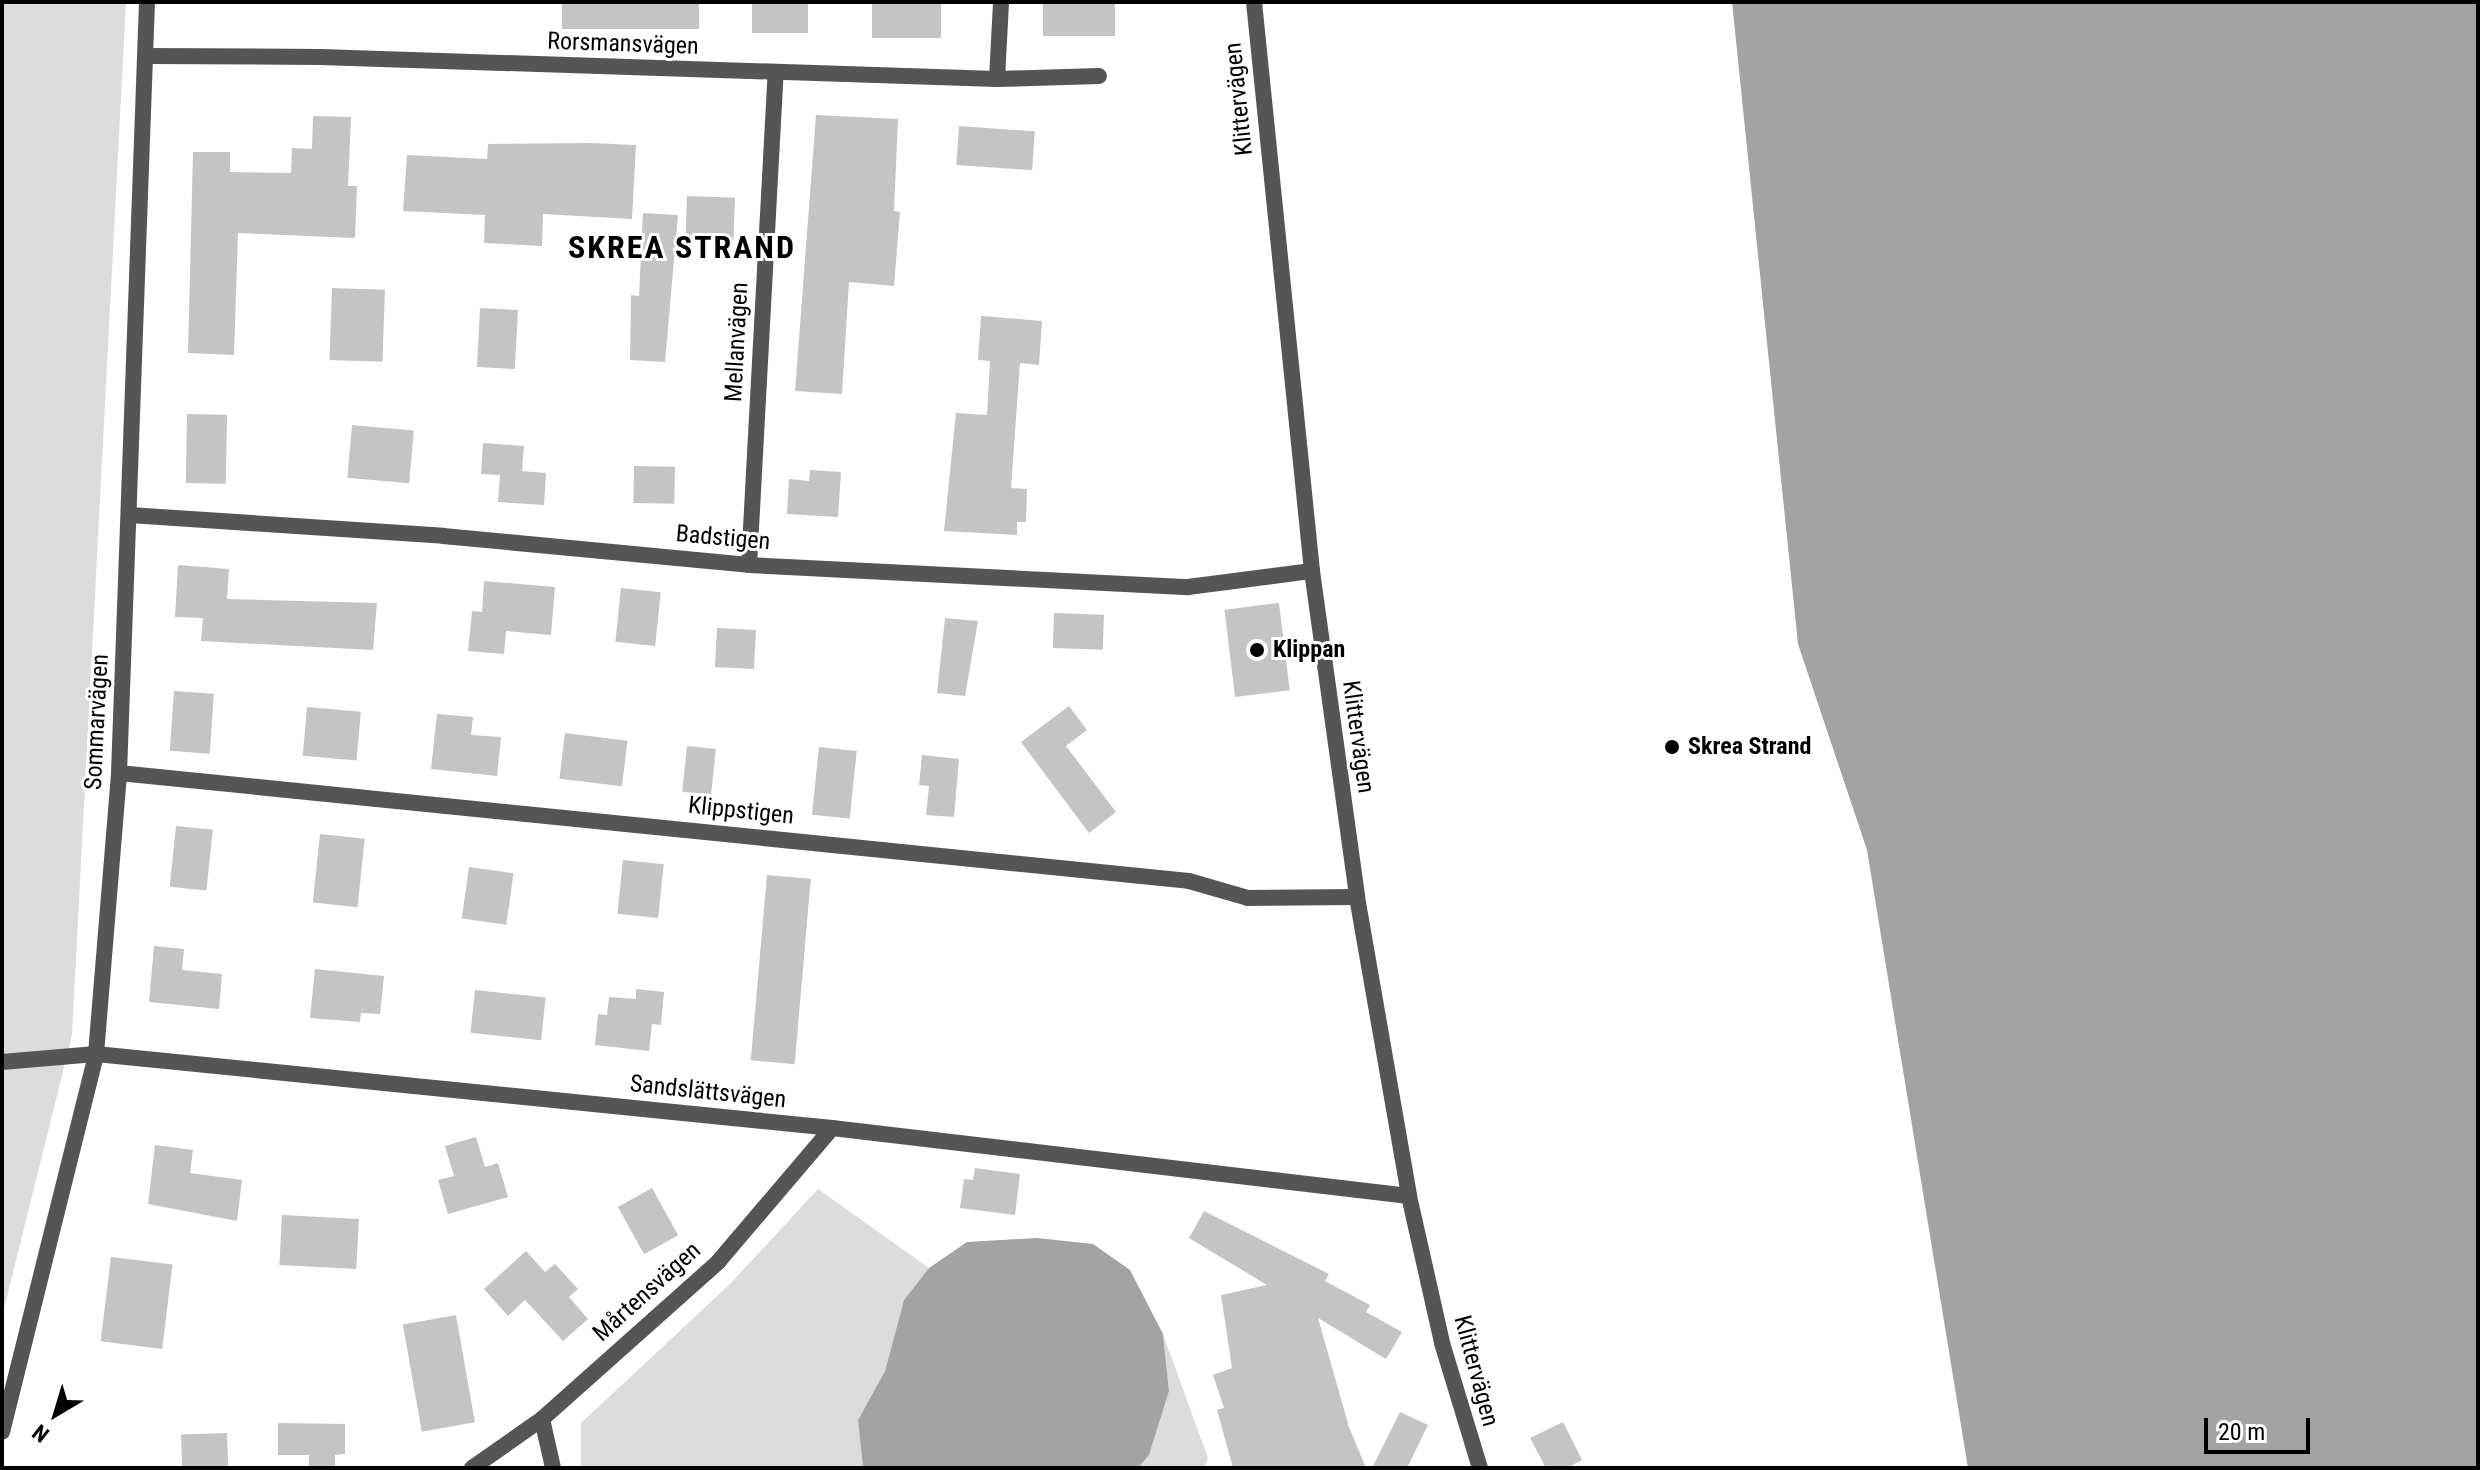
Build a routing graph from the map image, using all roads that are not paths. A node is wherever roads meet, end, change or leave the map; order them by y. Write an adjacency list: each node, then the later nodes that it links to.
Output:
1 (147, 2): 4 (street, Sommarvägen)
2 (1001, 2): 7 (street)
3 (1254, 2): 10 (street, Klittervägen)
4 (146, 56): 5 (street, Rorsmansvägen); 8 (street, Sommarvägen)
5 (776, 73): 7 (street, Rorsmansvägen); 9 (street, Mellanvägen)
6 (1099, 76): 7 (street, Rorsmansvägen)
7 (997, 79)
8 (130, 515): 9 (street, Badstigen); 11 (street, Sommarvägen)
9 (749, 565): 10 (street, Badstigen)
10 (1312, 571): 12 (street, Klittervägen)
11 (119, 773): 12 (street, Klippstigen); 13 (street, Sommarvägen)
12 (1357, 897): 16 (street, Klittervägen)
13 (96, 1054): 14 (street, Sandslättsvägen); 15 (street, Sandslättsvägen); 18 (street, Sommarvägen)
14 (2, 1062)
15 (832, 1128): 16 (street, Sandslättsvägen); 17 (street, Mårtensvägen)
16 (1409, 1196): 21 (street, Klittervägen)
17 (542, 1419): 19 (street, Mårtensvägen); 20 (street)
18 (2, 1432)
19 (472, 1468)
20 (553, 1468)
21 (1480, 1468)

